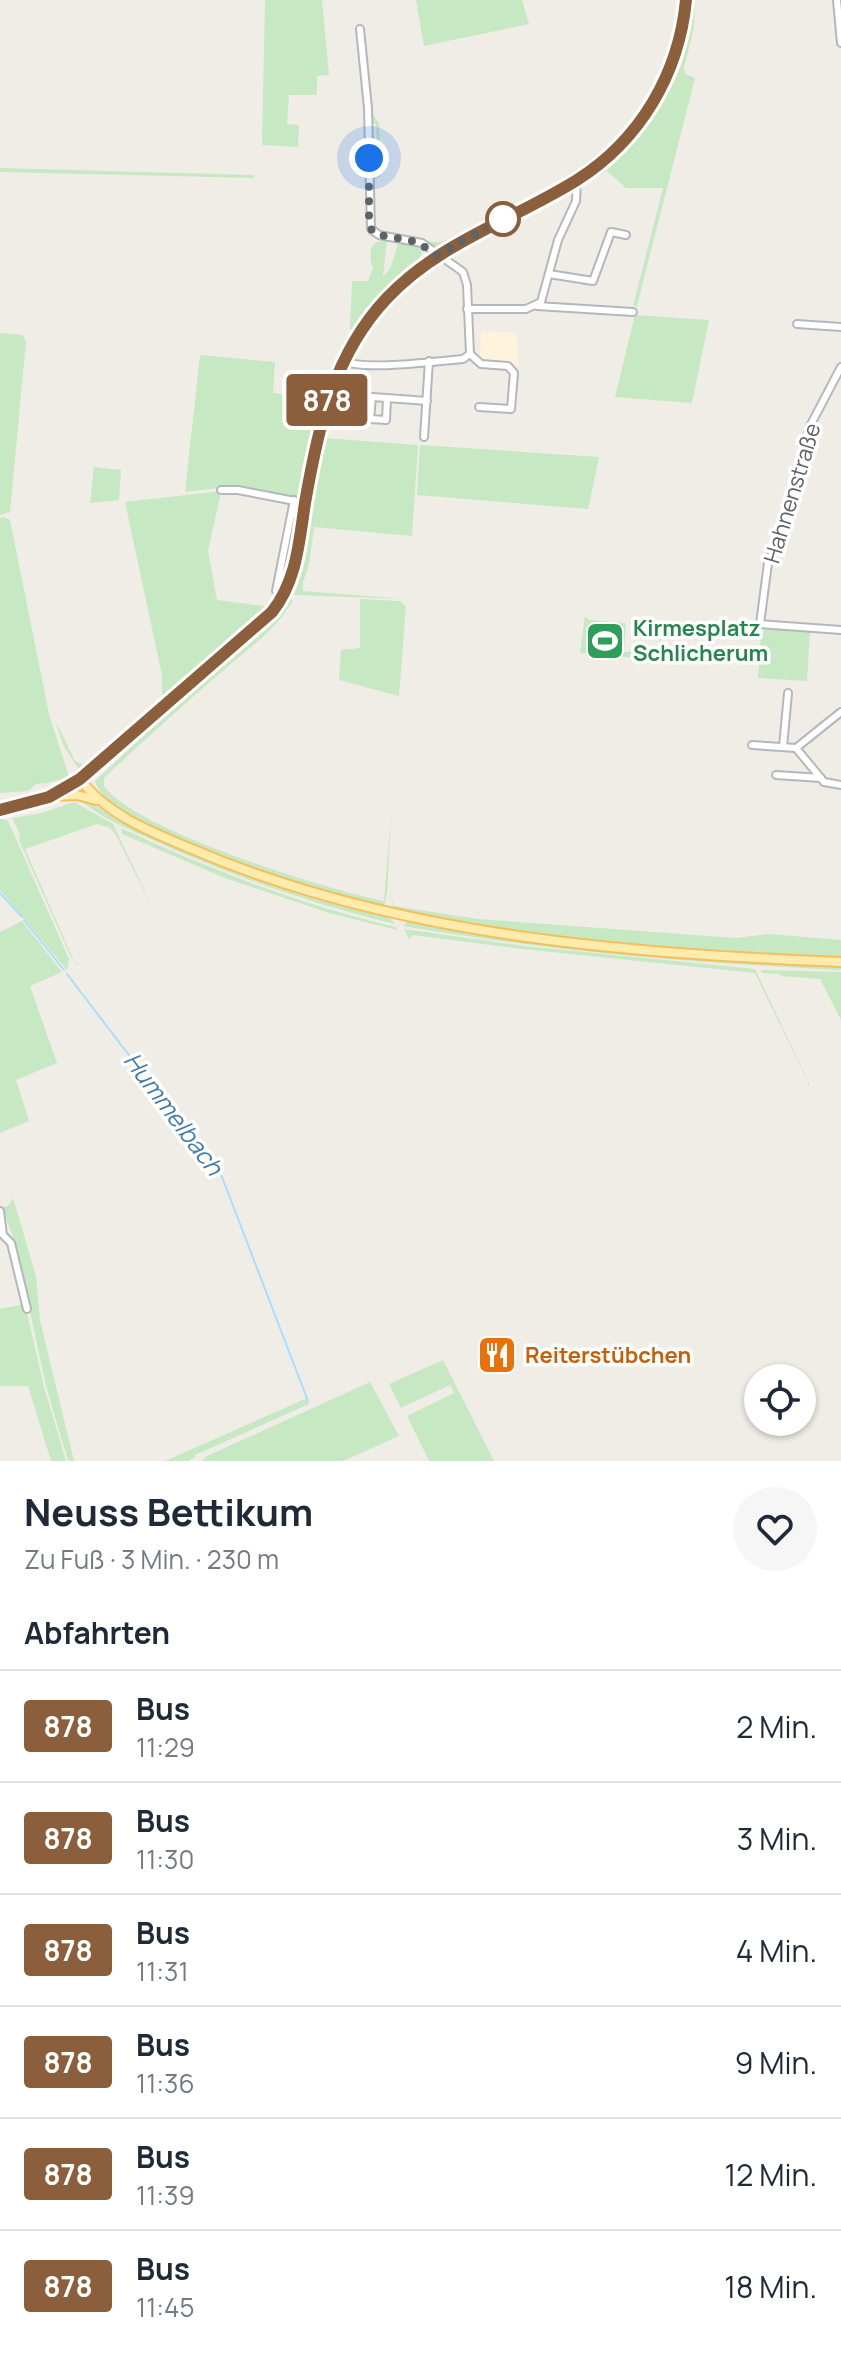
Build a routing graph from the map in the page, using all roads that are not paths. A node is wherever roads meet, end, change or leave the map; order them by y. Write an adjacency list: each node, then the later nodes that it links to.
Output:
1 (686, 0): 5 (main road)
2 (837, 0): 4 (street)
3 (360, 29): 7 (street)
4 (841, 43)
5 (577, 180): 7 (main road); 8 (street)
6 (626, 235): 8 (street)
7 (437, 255): 10 (street); 15 (main road)
8 (549, 274): 9 (street)
9 (537, 306): 10 (street); 11 (street)
10 (467, 309): 14 (street)
11 (633, 312)
12 (797, 324): 13 (street)
13 (841, 327)
14 (470, 354): 16 (street); 20 (street)
15 (343, 361): 16 (street); 24 (main road)
16 (429, 361): 19 (street)
17 (841, 367): 26 (street, Hahnenstraße)
18 (387, 398): 19 (street)
19 (427, 401): 21 (street)
20 (479, 407)
21 (424, 437)
22 (221, 490): 23 (street)
23 (294, 500): 24 (street); 25 (street)
24 (305, 503): 25 (main road)
25 (283, 596): 34 (main road)
26 (841, 630)
27 (788, 693): 30 (street)
28 (841, 712): 31 (street)
29 (752, 745): 30 (street)
30 (783, 747): 31 (street)
31 (796, 748): 33 (street)
32 (776, 775): 33 (street)
33 (821, 778): 35 (street)
34 (80, 779): 36 (main road); 37 (main road)
35 (841, 785)
36 (49, 797): 37 (main road); 38 (main road)
37 (98, 801): 39 (main road)
38 (0, 810)
39 (841, 962)
40 (0, 1211): 41 (street)
41 (2, 1236): 42 (street)
42 (27, 1309)

